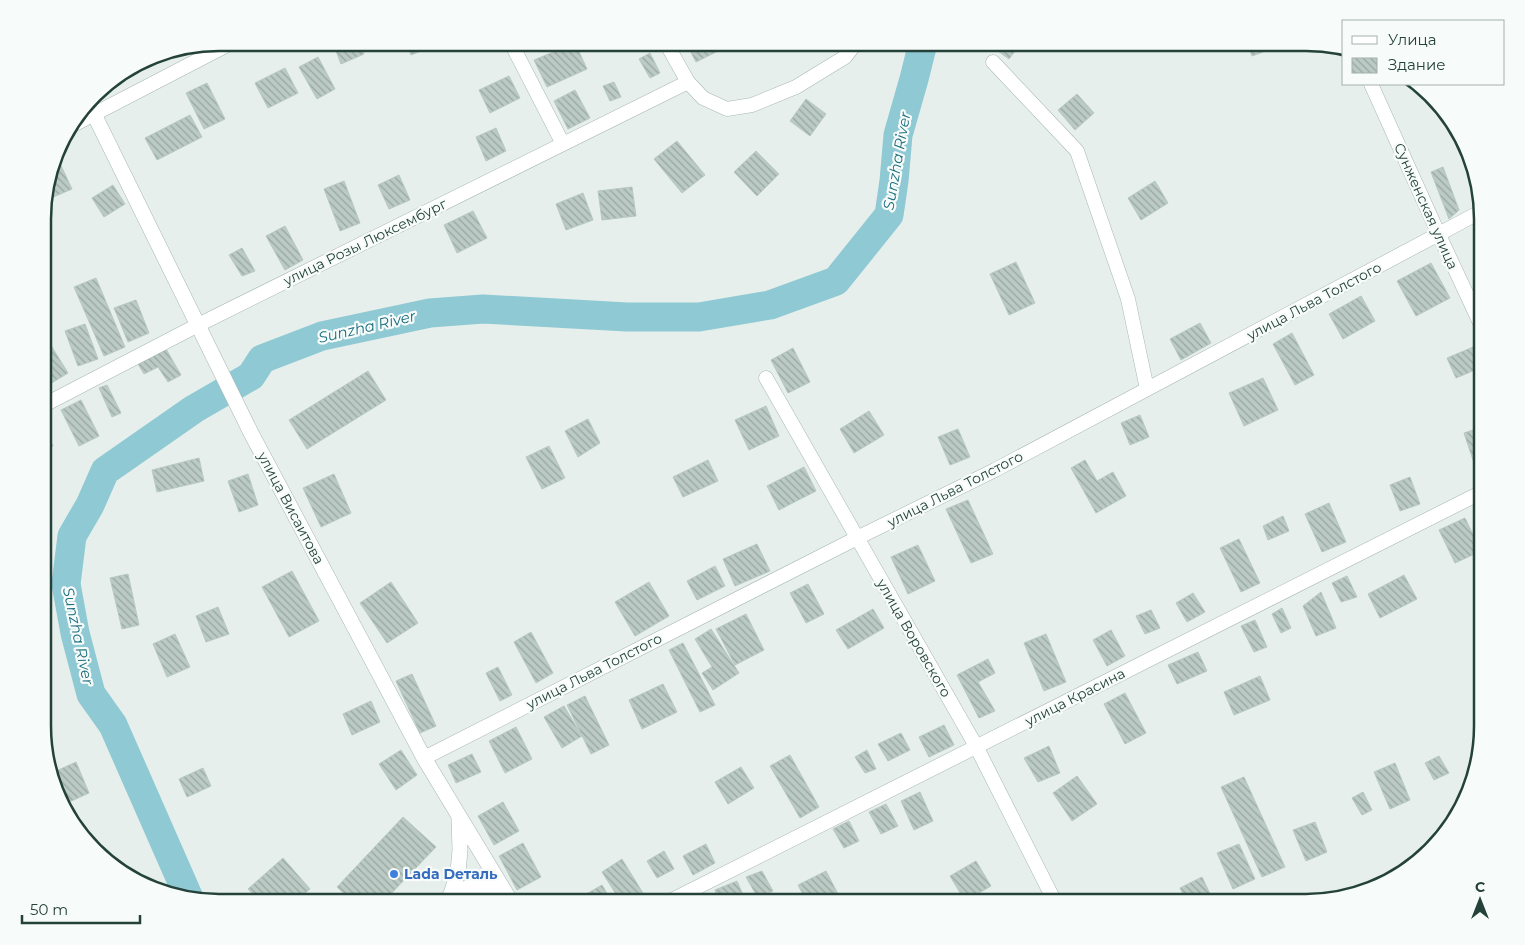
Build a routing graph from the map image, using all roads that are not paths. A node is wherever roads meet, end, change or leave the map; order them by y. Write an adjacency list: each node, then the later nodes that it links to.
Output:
1 (849, 51): 6 (street)
2 (210, 52): 8 (street)
3 (516, 52): 10 (street)
4 (671, 52): 6 (street)
5 (993, 62): 16 (street)
6 (688, 82): 10 (street, улица Розы Люксембург)
7 (1371, 85): 12 (street, Сунженская улица)
8 (95, 108)
9 (93, 110): 14 (street, улица Висаитова)
10 (563, 144): 14 (street, улица Розы Люксембург)
11 (1473, 216): 12 (street, улица Льва Толстого)
12 (1438, 235): 13 (street, Сунженская улица); 16 (street, улица Льва Толстого)
13 (1473, 308)
14 (198, 325): 17 (street, улица Розы Люксембург); 21 (street, улица Висаитова)
15 (766, 378): 19 (street, улица Воровского)
16 (1147, 389): 19 (street, улица Льва Толстого)
17 (51, 401)
18 (1473, 497): 20 (street, улица Красина)
19 (857, 538): 20 (street, улица Воровского); 21 (street, улица Льва Толстого)
20 (976, 746): 23 (street, улица Воровского); 28 (street, улица Красина)
21 (424, 758): 22 (street, улица Висаитова)
22 (459, 816): 24 (street); 27 (street, улица Висаитова)
23 (1051, 893)
24 (449, 894)
25 (454, 894): 26 (street)
26 (500, 894)
27 (505, 894)
28 (685, 894)

